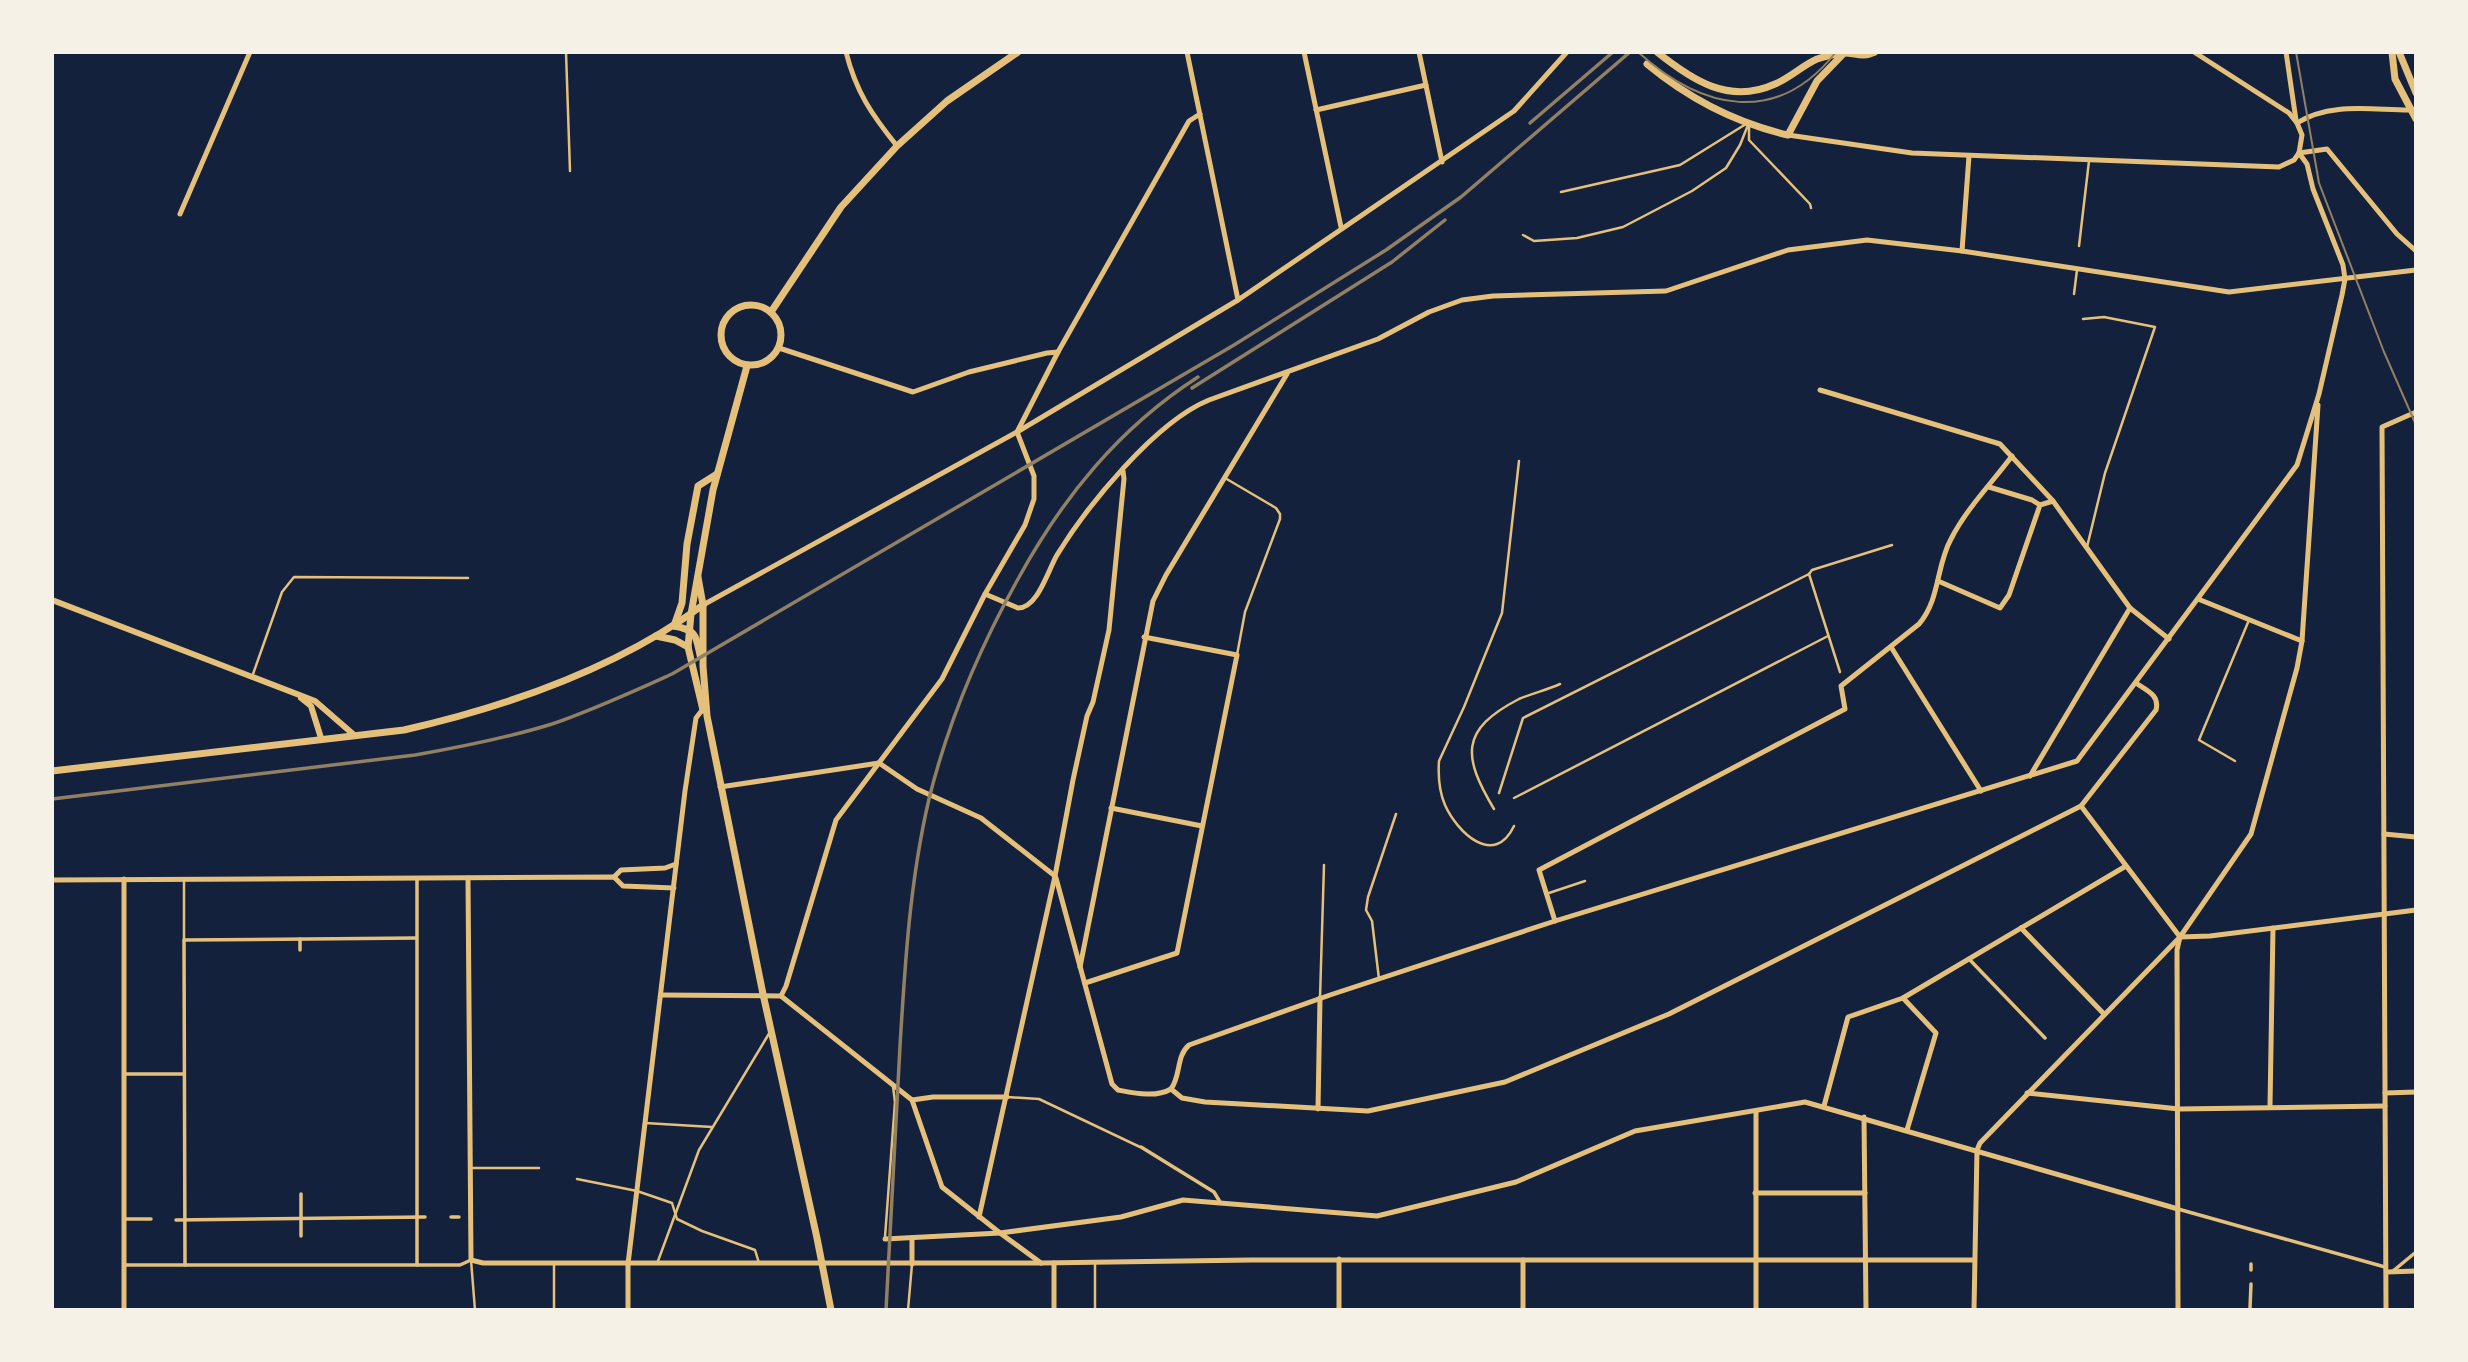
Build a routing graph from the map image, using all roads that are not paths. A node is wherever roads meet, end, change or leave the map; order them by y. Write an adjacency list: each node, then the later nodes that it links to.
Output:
1 (250, 52): 36 (street)
2 (566, 52): 33 (lane)
3 (846, 52): 28 (street)
4 (1018, 52): 28 (main road)
5 (1187, 52): 23 (street)
6 (1304, 52): 21 (street)
7 (1419, 52): 19 (street)
8 (1567, 52): 32 (street)
9 (1657, 52): 17 (main road)
10 (1821, 52): 17 (street)
11 (1875, 52): 16 (main road)
12 (2194, 52): 26 (street)
13 (2286, 52): 26 (street)
14 (2392, 52): 22 (main road)
15 (2399, 52): 20 (main road)
16 (1844, 53): 17 (main road); 27 (main road)
17 (1814, 60)
18 (1647, 64): 25 (main road)
19 (1426, 85): 21 (street); 32 (street)
20 (2416, 93)
21 (1316, 110): 37 (street)
22 (2409, 110): 24 (main road); 26 (street)
23 (1200, 114): 46 (street); 50 (street)
24 (2416, 119)
25 (1749, 122): 27 (main road); 34 (lane); 35 (lane); 38 (lane)
26 (2297, 123): 29 (street)
27 (1788, 135): 30 (street)
28 (897, 146): 47 (main road)
29 (2299, 153): 31 (street); 41 (street); 44 (street)
30 (1969, 156): 31 (street); 40 (street)
31 (2088, 161): 39 (lane)
32 (1442, 162): 37 (street)
33 (570, 171)
34 (1561, 192)
35 (1811, 208)
36 (180, 214)
37 (1341, 227): 46 (street)
38 (1523, 235)
39 (2079, 246)
40 (1962, 251): 42 (street); 52 (street)
41 (2416, 251)
42 (2077, 269): 44 (street); 45 (lane)
43 (2416, 270): 44 (street)
44 (2345, 279): 54 (street)
45 (2074, 295)
46 (1238, 300): 56 (street)
47 (771, 312): 49 (main road); 51 (main road)
48 (2083, 318): 66 (lane)
49 (779, 348): 50 (street); 51 (main road)
50 (1058, 352): 56 (street)
51 (747, 366): 60 (main road)
52 (1288, 372): 59 (street); 61 (street)
53 (1819, 390): 57 (street)
54 (2319, 394): 72 (street); 84 (street)
55 (2416, 412): 111 (street)
56 (1017, 432): 71 (street); 74 (street)
57 (2012, 456): 62 (street); 63 (street)
58 (1519, 461): 109 (lane)
59 (1123, 471): 71 (street); 116 (street)
60 (717, 474): 68 (main road); 78 (main road)
61 (1224, 478): 82 (street); 87 (lane)
62 (1989, 487): 64 (street); 70 (street)
63 (2053, 501): 64 (street); 66 (street)
64 (2040, 505): 70 (street)
65 (1892, 545): 67 (lane)
66 (2086, 550): 75 (street)
67 (1809, 574): 81 (lane); 103 (lane)
68 (698, 577): 74 (main road); 76 (main road)
69 (468, 578): 90 (lane)
70 (1938, 581): 86 (street)
71 (985, 594): 98 (street)
72 (2198, 599): 77 (street); 83 (street)
73 (52, 600): 90 (street)
74 (703, 605): 76 (main road); 88 (main road)
75 (2130, 608): 83 (street); 100 (street)
76 (691, 614): 78 (main road); 79 (main road)
77 (2249, 620): 84 (street); 97 (lane)
78 (674, 626): 79 (main road); 80 (main road)
79 (689, 629): 85 (main road); 88 (main road)
80 (655, 636): 85 (main road); 95 (main road)
81 (1828, 636): 89 (lane); 104 (lane)
82 (1144, 637): 87 (street); 106 (street)
83 (2169, 639): 91 (street)
84 (2302, 641): 131 (street)
85 (688, 647): 94 (main road)
86 (1891, 647): 102 (street); 125 (street)
87 (1237, 655): 110 (street)
88 (703, 666): 94 (main road)
89 (1840, 672)
90 (252, 677): 93 (street)
91 (2136, 683): 100 (street); 105 (street)
92 (1560, 684): 107 (lane)
93 (294, 692): 95 (street); 96 (street)
94 (705, 713): 101 (main road); 113 (street)
95 (353, 734): 96 (main road)
96 (321, 738): 99 (main road)
97 (2235, 761)
98 (879, 763): 101 (street); 116 (street); 142 (street)
99 (52, 771)
100 (2030, 776): 102 (street)
101 (720, 787): 140 (main road)
102 (1981, 791): 128 (street)
103 (1499, 793)
104 (1514, 798)
105 (2081, 806): 115 (street); 160 (street)
106 (1111, 808): 110 (street); 137 (street)
107 (1494, 809)
108 (1396, 814): 138 (lane)
109 (1514, 826)
110 (1202, 827): 139 (street)
111 (2384, 834): 112 (street); 127 (street)
112 (2416, 838)
113 (676, 864): 117 (street); 124 (street)
114 (1324, 865): 144 (lane)
115 (2126, 866): 129 (street); 131 (street)
116 (1055, 876): 137 (street); 155 (street)
117 (614, 877): 119 (street); 124 (street)
118 (416, 878): 119 (street); 122 (street); 132 (street)
119 (468, 878): 169 (street)
120 (124, 879): 121 (street); 122 (street); 149 (street)
121 (52, 880)
122 (184, 880): 134 (lane)
123 (1586, 881): 125 (lane)
124 (674, 888): 141 (street)
125 (1546, 894): 128 (street)
126 (2416, 910): 127 (street)
127 (2383, 914): 130 (street); 154 (street)
128 (1555, 921): 138 (street)
129 (2021, 928): 136 (street); 145 (street)
130 (2273, 928): 131 (street); 158 (street)
131 (2180, 937): 145 (street); 161 (street)
132 (416, 938): 133 (street); 179 (street)
133 (300, 939): 134 (street); 135 (street)
134 (184, 940): 148 (street)
135 (300, 950)
136 (1969, 959): 143 (street); 147 (street)
137 (1080, 967): 139 (street)
138 (1379, 979): 144 (street)
139 (1085, 983): 151 (street)
140 (763, 994): 141 (street); 142 (street); 146 (main road)
141 (661, 995): 164 (street)
142 (781, 996): 150 (street)
143 (1903, 998): 157 (street); 166 (street)
144 (1320, 999): 151 (street); 160 (street)
145 (2104, 1014): 153 (street)
146 (771, 1031): 165 (lane); 210 (main road)
147 (2045, 1038)
148 (184, 1073): 149 (street); 188 (street)
149 (125, 1074): 184 (street)
150 (893, 1086): 156 (street); 194 (lane)
151 (1171, 1089): 160 (street)
152 (2416, 1092): 154 (street)
153 (2027, 1093): 161 (street); 168 (street)
154 (2385, 1093): 159 (street)
155 (1007, 1097): 156 (street); 167 (lane); 183 (street)
156 (912, 1100): 183 (street)
157 (1824, 1106): 162 (street); 163 (street)
158 (2270, 1106): 159 (street); 161 (street)
159 (2385, 1106): 218 (street)
160 (1318, 1109)
161 (2179, 1109): 177 (street)
162 (1756, 1111): 173 (street); 176 (street)
163 (1864, 1117): 166 (street); 174 (street)
164 (645, 1123): 165 (lane); 172 (street)
165 (712, 1127): 178 (lane)
166 (1907, 1130): 168 (street)
167 (1141, 1147): 176 (street)
168 (1977, 1150): 177 (street); 201 (street)
169 (470, 1168): 170 (lane); 197 (street)
170 (539, 1168)
171 (577, 1179): 172 (lane)
172 (637, 1191): 178 (lane); 208 (street)
173 (1755, 1193): 174 (street); 200 (street)
174 (1865, 1193): 202 (street)
175 (301, 1194): 186 (street)
176 (1220, 1202): 190 (street)
177 (2178, 1209): 189 (street); 235 (street)
178 (675, 1213): 204 (lane); 209 (lane)
179 (417, 1217): 180 (street); 186 (street); 216 (street)
180 (425, 1217)
181 (451, 1217): 182 (street)
182 (459, 1217)
183 (979, 1217): 190 (street)
184 (124, 1219): 185 (street); 213 (street)
185 (151, 1219)
186 (301, 1219): 188 (street); 192 (street)
187 (176, 1220): 188 (street)
188 (185, 1220): 214 (street)
189 (2253, 1229): 191 (street); 218 (street)
190 (1000, 1233): 193 (street); 205 (street)
191 (2251, 1236)
192 (301, 1237)
193 (912, 1238): 194 (street); 211 (street)
194 (885, 1239)
195 (2416, 1252): 218 (street)
196 (301, 1258): 215 (street)
197 (471, 1259): 207 (street); 216 (street); 223 (lane)
198 (1339, 1259): 199 (street); 203 (street); 230 (street)
199 (1523, 1260): 200 (street); 231 (street)
200 (1756, 1260): 202 (street); 232 (street)
201 (1974, 1260): 202 (street); 234 (street)
202 (1866, 1261): 233 (street)
203 (1095, 1262): 206 (street); 229 (lane)
204 (759, 1263): 209 (street); 210 (street)
205 (1042, 1263): 206 (street); 211 (street)
206 (1054, 1263): 228 (street)
207 (554, 1264): 208 (street); 224 (lane)
208 (628, 1264): 209 (street); 225 (street)
209 (657, 1264)
210 (822, 1264): 211 (street); 226 (main road)
211 (912, 1264): 227 (lane)
212 (2251, 1264): 217 (street)
213 (124, 1265): 214 (street); 222 (street)
214 (185, 1265): 215 (street)
215 (301, 1265): 216 (street)
216 (417, 1265)
217 (2251, 1270)
218 (2389, 1270): 219 (street); 236 (street)
219 (2416, 1271)
220 (2251, 1284): 221 (street)
221 (2250, 1308)
222 (124, 1310)
223 (475, 1310)
224 (554, 1310)
225 (628, 1310)
226 (831, 1310)
227 (908, 1310)
228 (1054, 1310)
229 (1095, 1310)
230 (1339, 1310)
231 (1523, 1310)
232 (1756, 1310)
233 (1866, 1310)
234 (1974, 1310)
235 (2178, 1310)
236 (2386, 1310)

